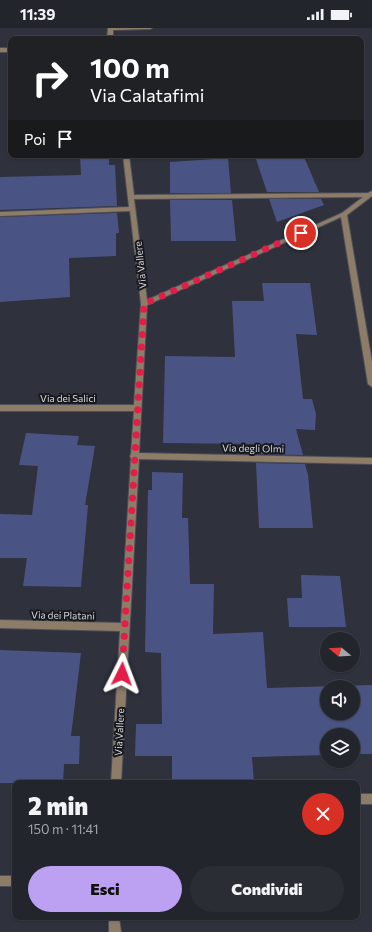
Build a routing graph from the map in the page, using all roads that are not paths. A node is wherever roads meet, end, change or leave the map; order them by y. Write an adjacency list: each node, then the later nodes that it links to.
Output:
1 (150, 28): 2 (street)
2 (110, 29)
3 (126, 158): 5 (street, Via Vallere)
4 (371, 194): 5 (street); 8 (street)
5 (132, 197): 6 (street, Via Vallere)
6 (133, 209): 7 (street); 9 (street, Via Vallere)
7 (0, 214)
8 (344, 214): 9 (street); 10 (street)
9 (144, 304): 12 (street, Via Vallere)
10 (372, 384)
11 (0, 408): 12 (street, Via dei Salici)
12 (137, 408): 13 (street, Via Vallere)
13 (134, 456): 14 (street, Via degli Olmi); 16 (street, Via Vallere)
14 (372, 461)
15 (0, 624): 16 (street, Via dei Platani)
16 (125, 627): 17 (street, Via Vallere)
17 (116, 780)
18 (360, 799): 19 (street)
19 (372, 799)
20 (0, 881): 21 (street)
21 (12, 881)
22 (114, 920): 23 (street)
23 (115, 932)

